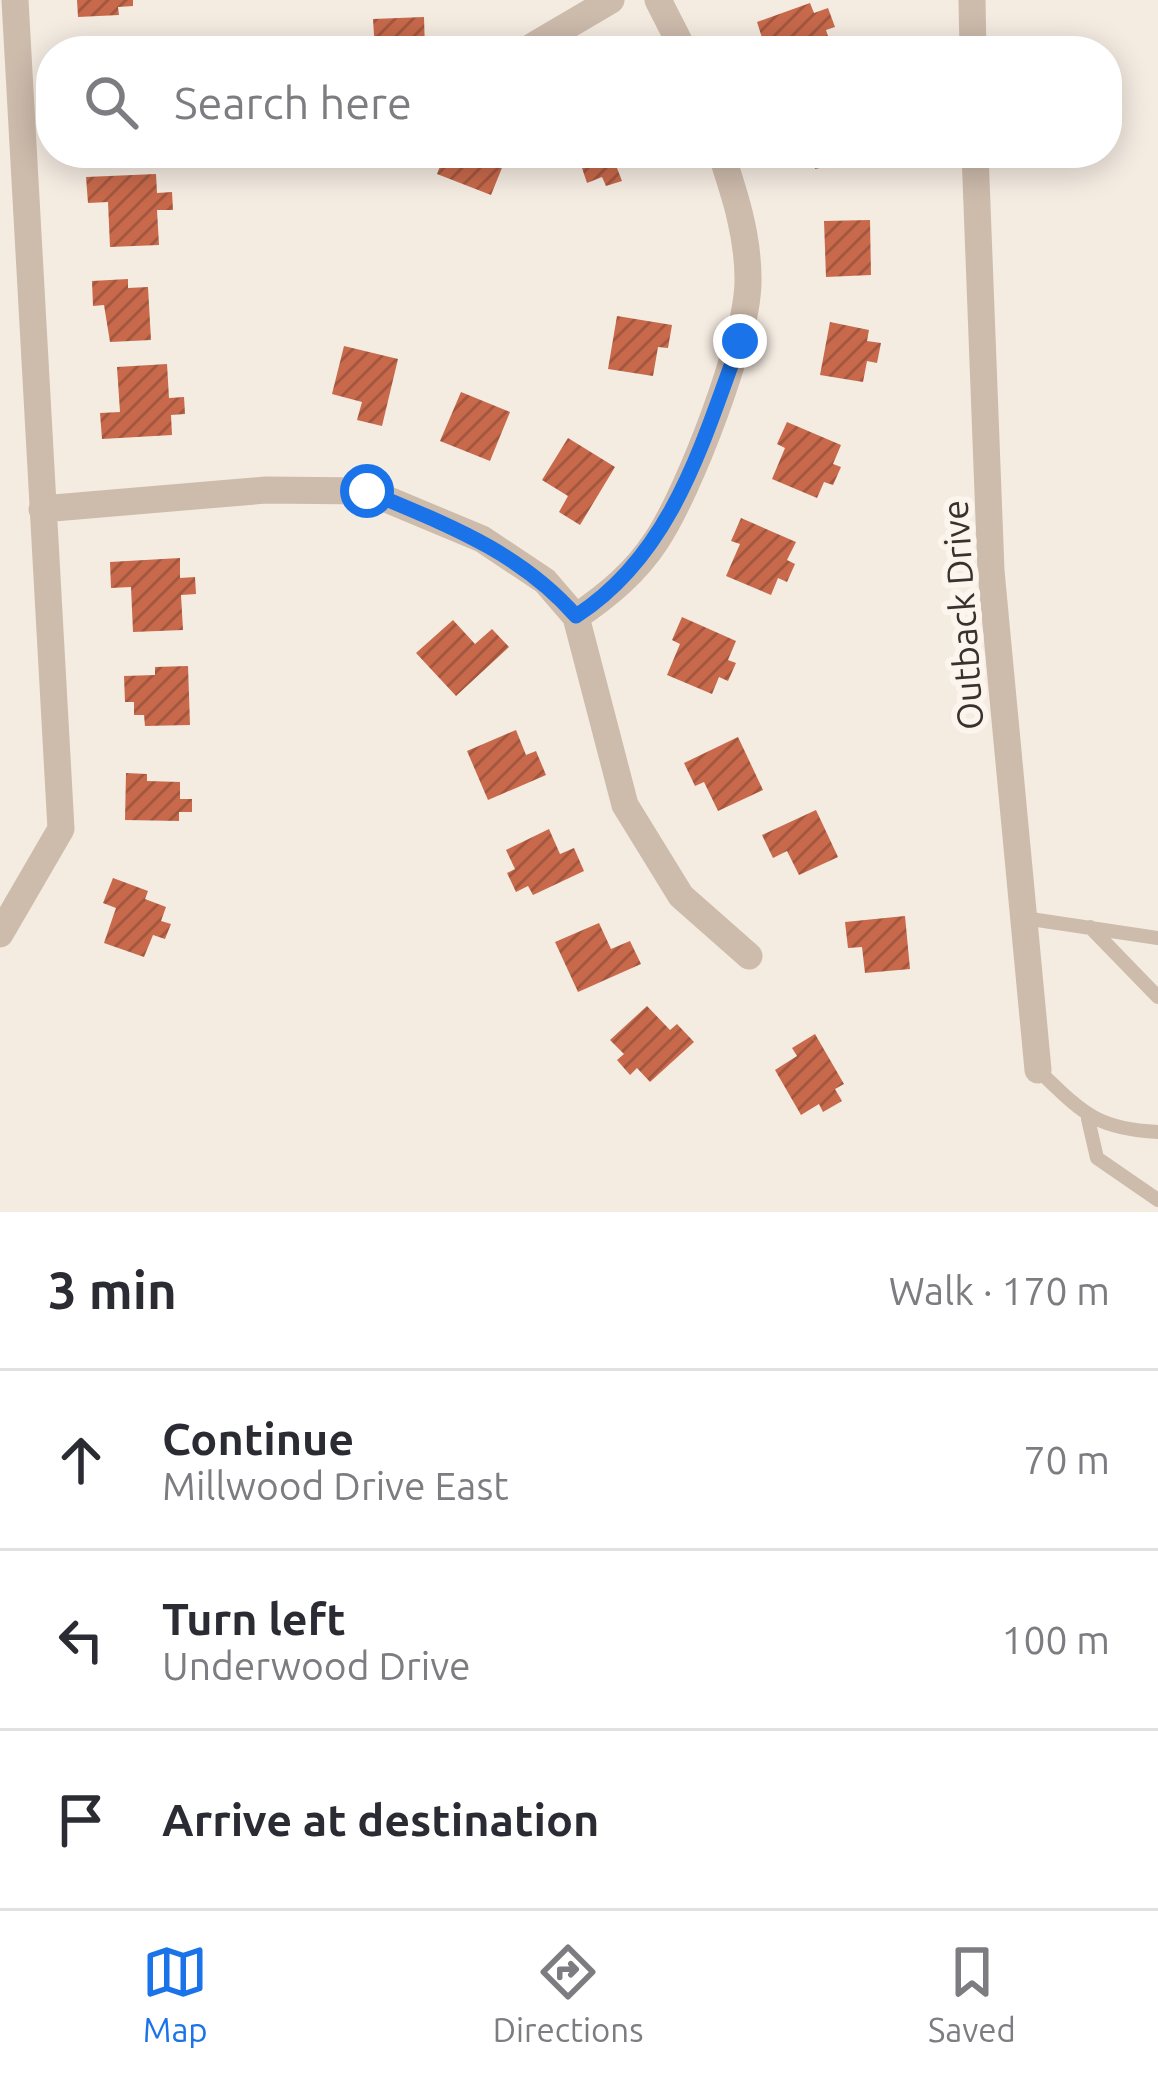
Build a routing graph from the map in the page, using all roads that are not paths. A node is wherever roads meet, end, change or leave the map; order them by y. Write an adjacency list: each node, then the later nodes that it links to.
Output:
1 (15, 0): 10 (street)
2 (611, 0): 5 (street)
3 (658, 0): 6 (street)
4 (972, 0): 7 (street)
5 (550, 36)
6 (676, 36)
7 (973, 36)
8 (726, 168): 11 (street)
9 (976, 168): 12 (street, Outback Drive)
10 (42, 509): 11 (street); 14 (street)
11 (576, 616): 16 (street)
12 (1024, 918): 13 (lane); 18 (street, Outback Drive)
13 (1090, 928): 15 (lane); 17 (lane)
14 (0, 934)
15 (1158, 938)
16 (748, 956)
17 (1158, 997)
18 (1038, 1070): 19 (lane)
19 (1088, 1119): 20 (lane); 21 (lane)
20 (1158, 1132)
21 (1158, 1200)

